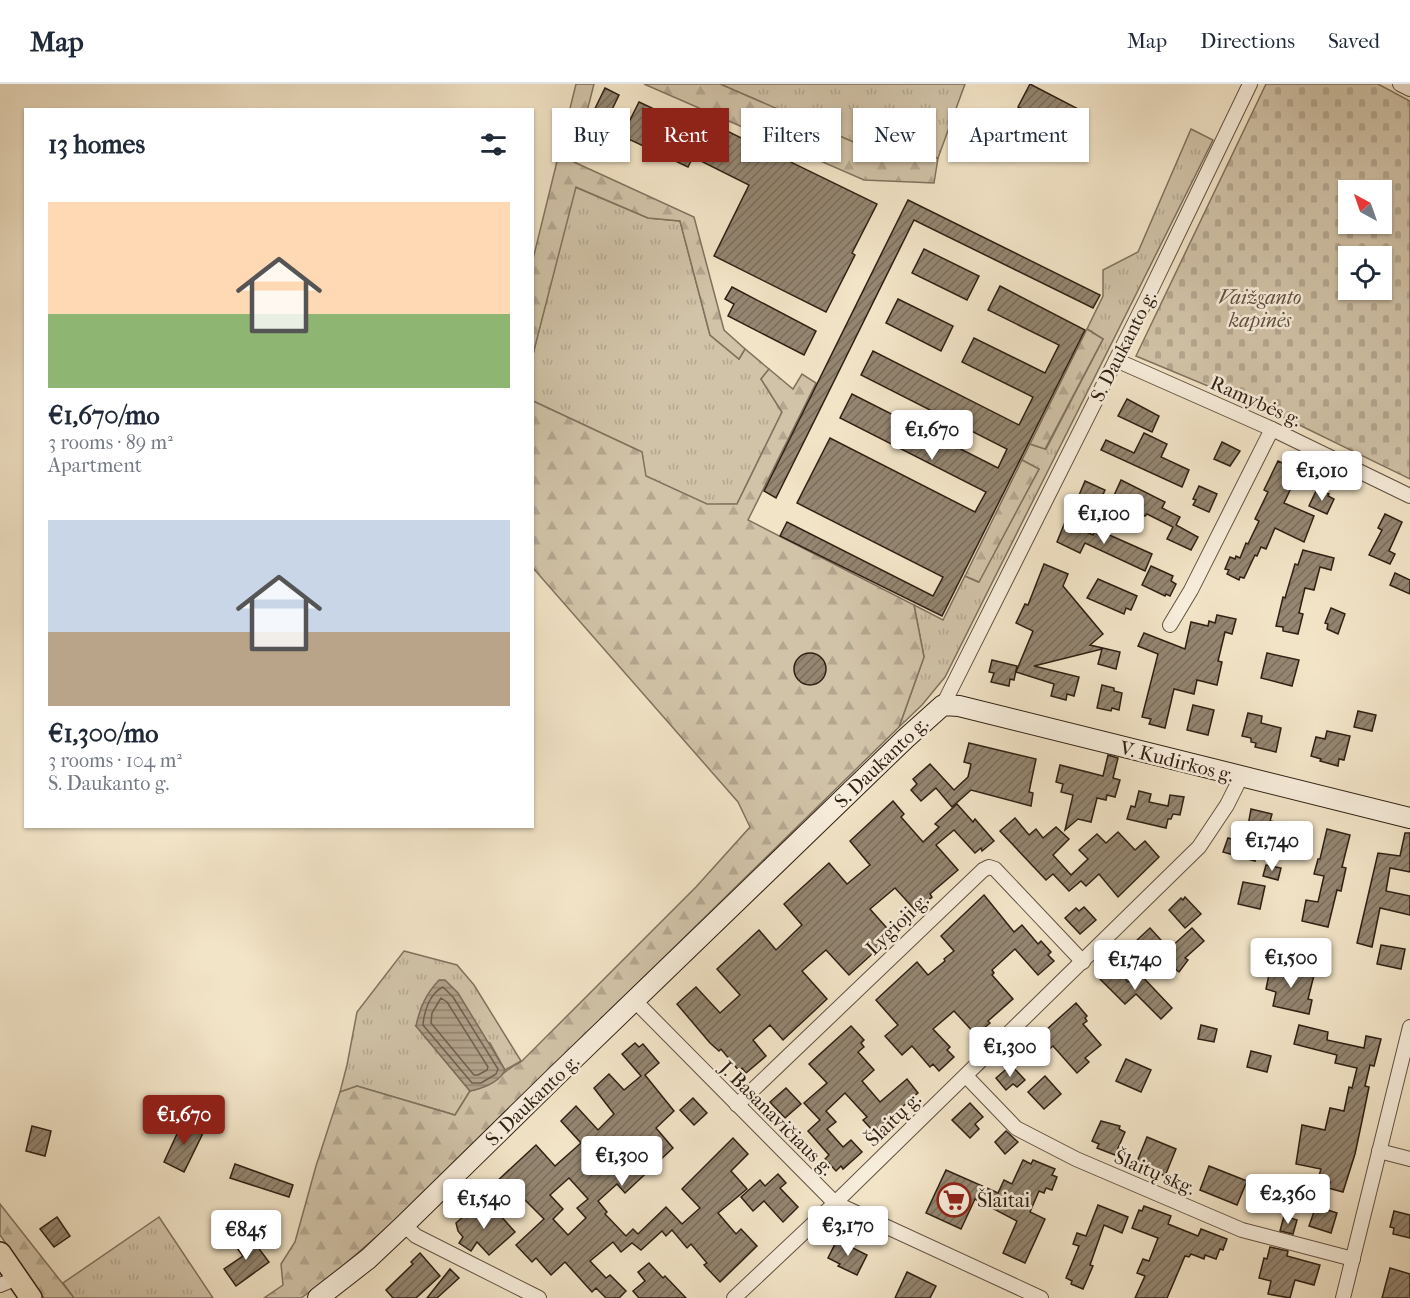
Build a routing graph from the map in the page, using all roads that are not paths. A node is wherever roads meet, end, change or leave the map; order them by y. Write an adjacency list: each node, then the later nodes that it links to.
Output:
1 (1250, 84): 4 (street, S. Daukanto g.)
2 (1400, 84): 3 (street)
3 (1410, 89)
4 (1116, 360): 5 (street, Ramybės g.); 8 (street, S. Daukanto g.)
5 (1272, 429): 6 (street, Ramybės g.); 7 (street)
6 (1410, 496)
7 (1170, 625)
8 (943, 705): 9 (street, V. Kudirkos g.); 12 (street, S. Daukanto g.)
9 (1241, 777): 10 (street, V. Kudirkos g.); 11 (street, Šlaitų g.)
10 (1410, 818)
11 (1083, 962): 14 (street, Šlaitų g.); 15 (street, Lygioji g.)
12 (634, 1000): 15 (street, J. Basanavičiaus g.); 19 (street, S. Daukanto g.)
13 (1410, 1027): 16 (street)
14 (966, 1076): 18 (street, Šlaitų g.); 21 (street, Šlaitų skg.)
15 (737, 1105): 18 (street, J. Basanavičiaus g.)
16 (1379, 1151): 17 (street); 21 (street)
17 (1410, 1159)
18 (835, 1203): 26 (street, Šlaitų g.); 27 (street, J. Basanavičiaus g.)
19 (404, 1225): 24 (street, S. Daukanto g.); 25 (street)
20 (0, 1253): 22 (main road)
21 (1353, 1259): 28 (street)
22 (9, 1281): 23 (main road)
23 (31, 1298)
24 (318, 1298)
25 (539, 1298)
26 (734, 1298)
27 (1041, 1298)
28 (1343, 1298)

